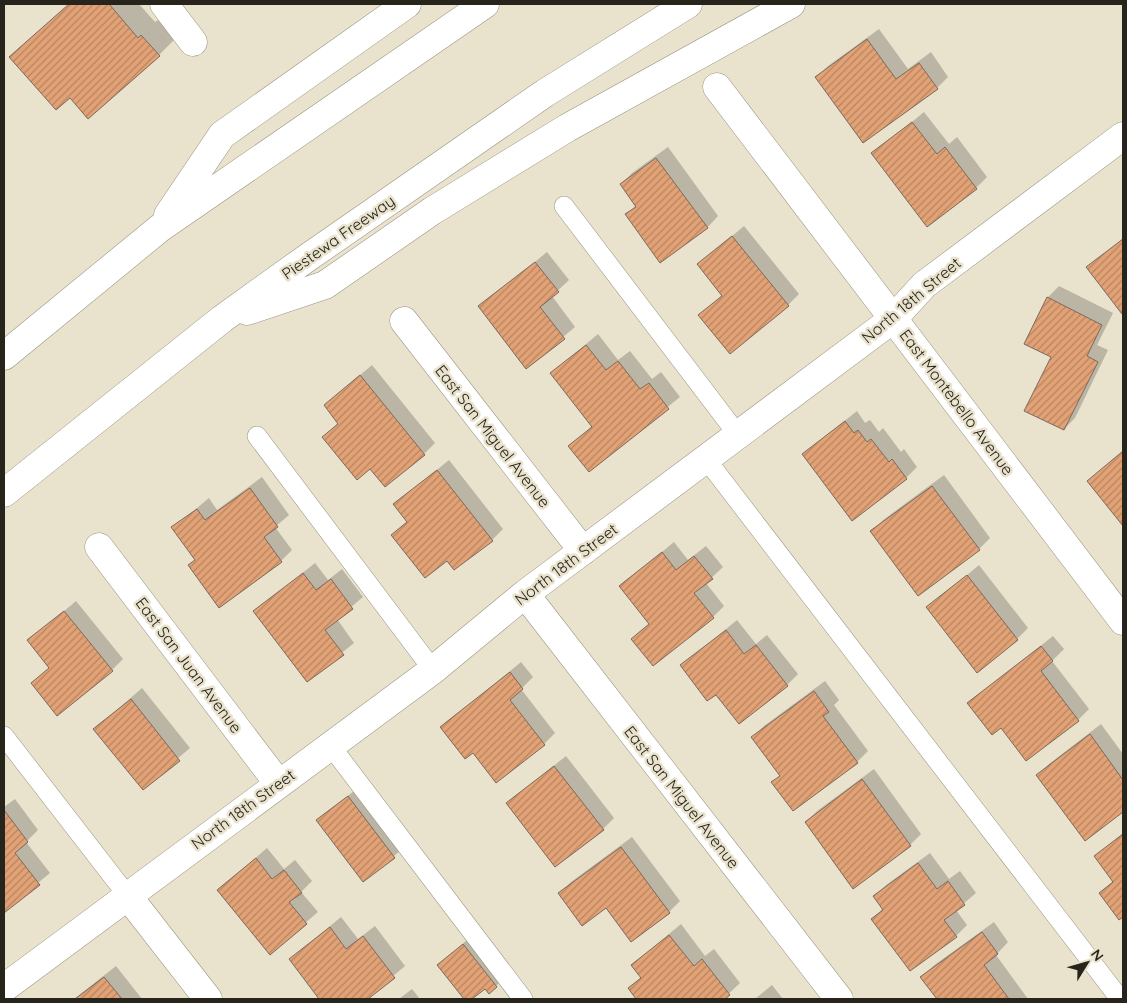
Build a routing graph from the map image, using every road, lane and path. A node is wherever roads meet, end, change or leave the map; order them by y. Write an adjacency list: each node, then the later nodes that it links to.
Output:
1 (164, 4): 6 (main road)
2 (407, 4): 10 (main road)
3 (485, 4): 10 (main road)
4 (688, 4): 11 (main road, Piestewa Freeway)
5 (791, 4): 11 (main road)
6 (193, 42)
7 (717, 87): 12 (main road, East Montebello Avenue)
8 (1123, 136): 12 (main road, North 18th Street)
9 (564, 206): 15 (lane)
10 (160, 228): 14 (main road)
11 (222, 319): 18 (main road, Piestewa Freeway)
12 (893, 319): 15 (main road, North 18th Street); 22 (main road, East Montebello Avenue)
13 (404, 320): 20 (main road, East San Miguel Avenue)
14 (4, 356)
15 (738, 435): 17 (main road, North 18th Street)
16 (257, 436): 23 (lane)
17 (706, 459): 20 (main road, North 18th Street); 32 (lane)
18 (4, 493)
19 (99, 547): 26 (main road, East San Juan Avenue)
20 (583, 551): 21 (main road, North 18th Street)
21 (525, 594): 23 (main road, North 18th Street); 31 (main road, East San Miguel Avenue)
22 (1123, 621)
23 (434, 670): 25 (main road, North 18th Street)
24 (4, 736): 27 (lane)
25 (330, 745): 26 (main road, North 18th Street); 30 (lane)
26 (278, 783): 27 (main road, North 18th Street)
27 (127, 895): 28 (main road, North 18th Street); 29 (main road)
28 (4, 988)
29 (208, 999)
30 (523, 999)
31 (839, 999)
32 (1120, 999)

